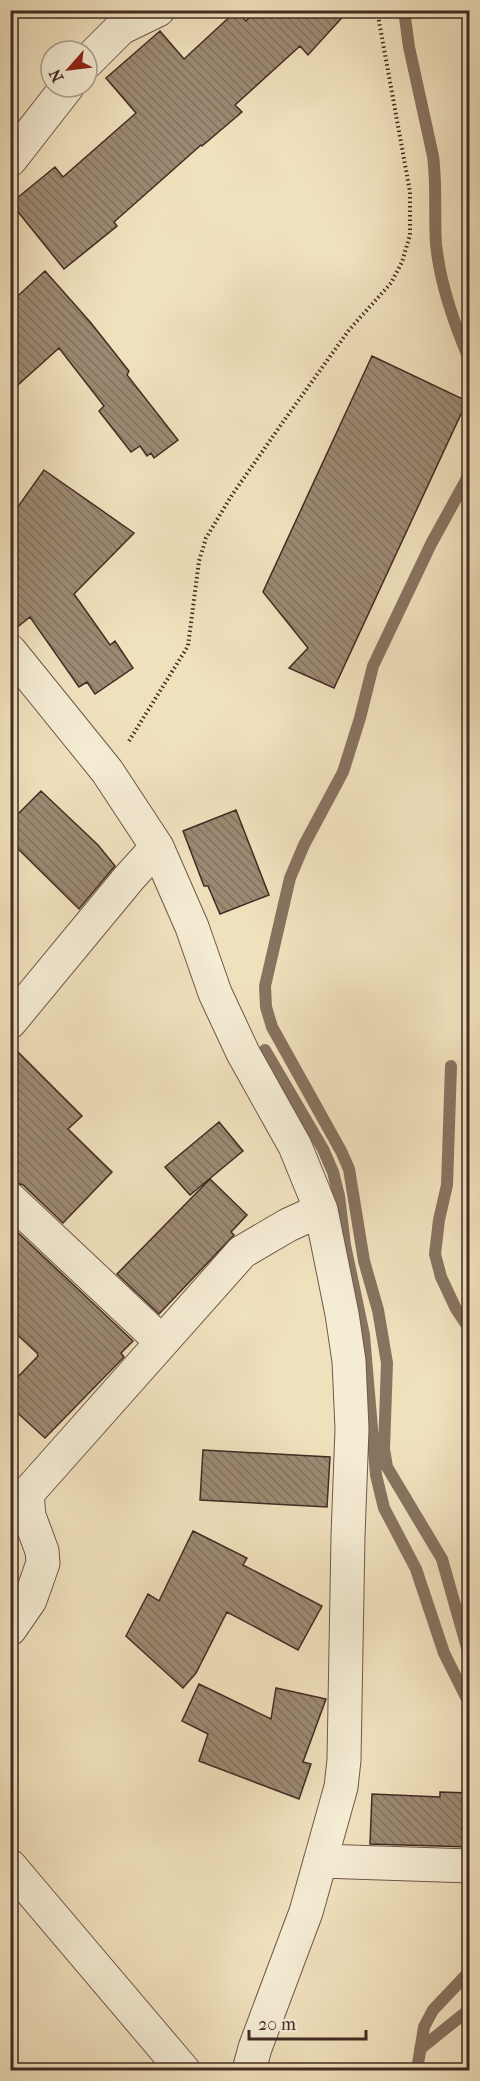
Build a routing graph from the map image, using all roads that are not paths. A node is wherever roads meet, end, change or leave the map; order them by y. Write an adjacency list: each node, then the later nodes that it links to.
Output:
1 (158, 10): 2 (street)
2 (99, 50)
3 (58, 99): 4 (street)
4 (10, 160)
5 (10, 651): 6 (street)
6 (157, 847): 7 (street); 9 (street)
7 (10, 1022)
8 (10, 1199): 10 (street)
9 (321, 1210): 10 (street); 13 (street)
10 (162, 1342): 11 (street)
11 (19, 1485): 12 (street)
12 (10, 1629)
13 (321, 1861): 15 (street); 17 (street)
14 (10, 1866): 16 (street)
15 (470, 1866)
16 (183, 2070)
17 (249, 2070)

